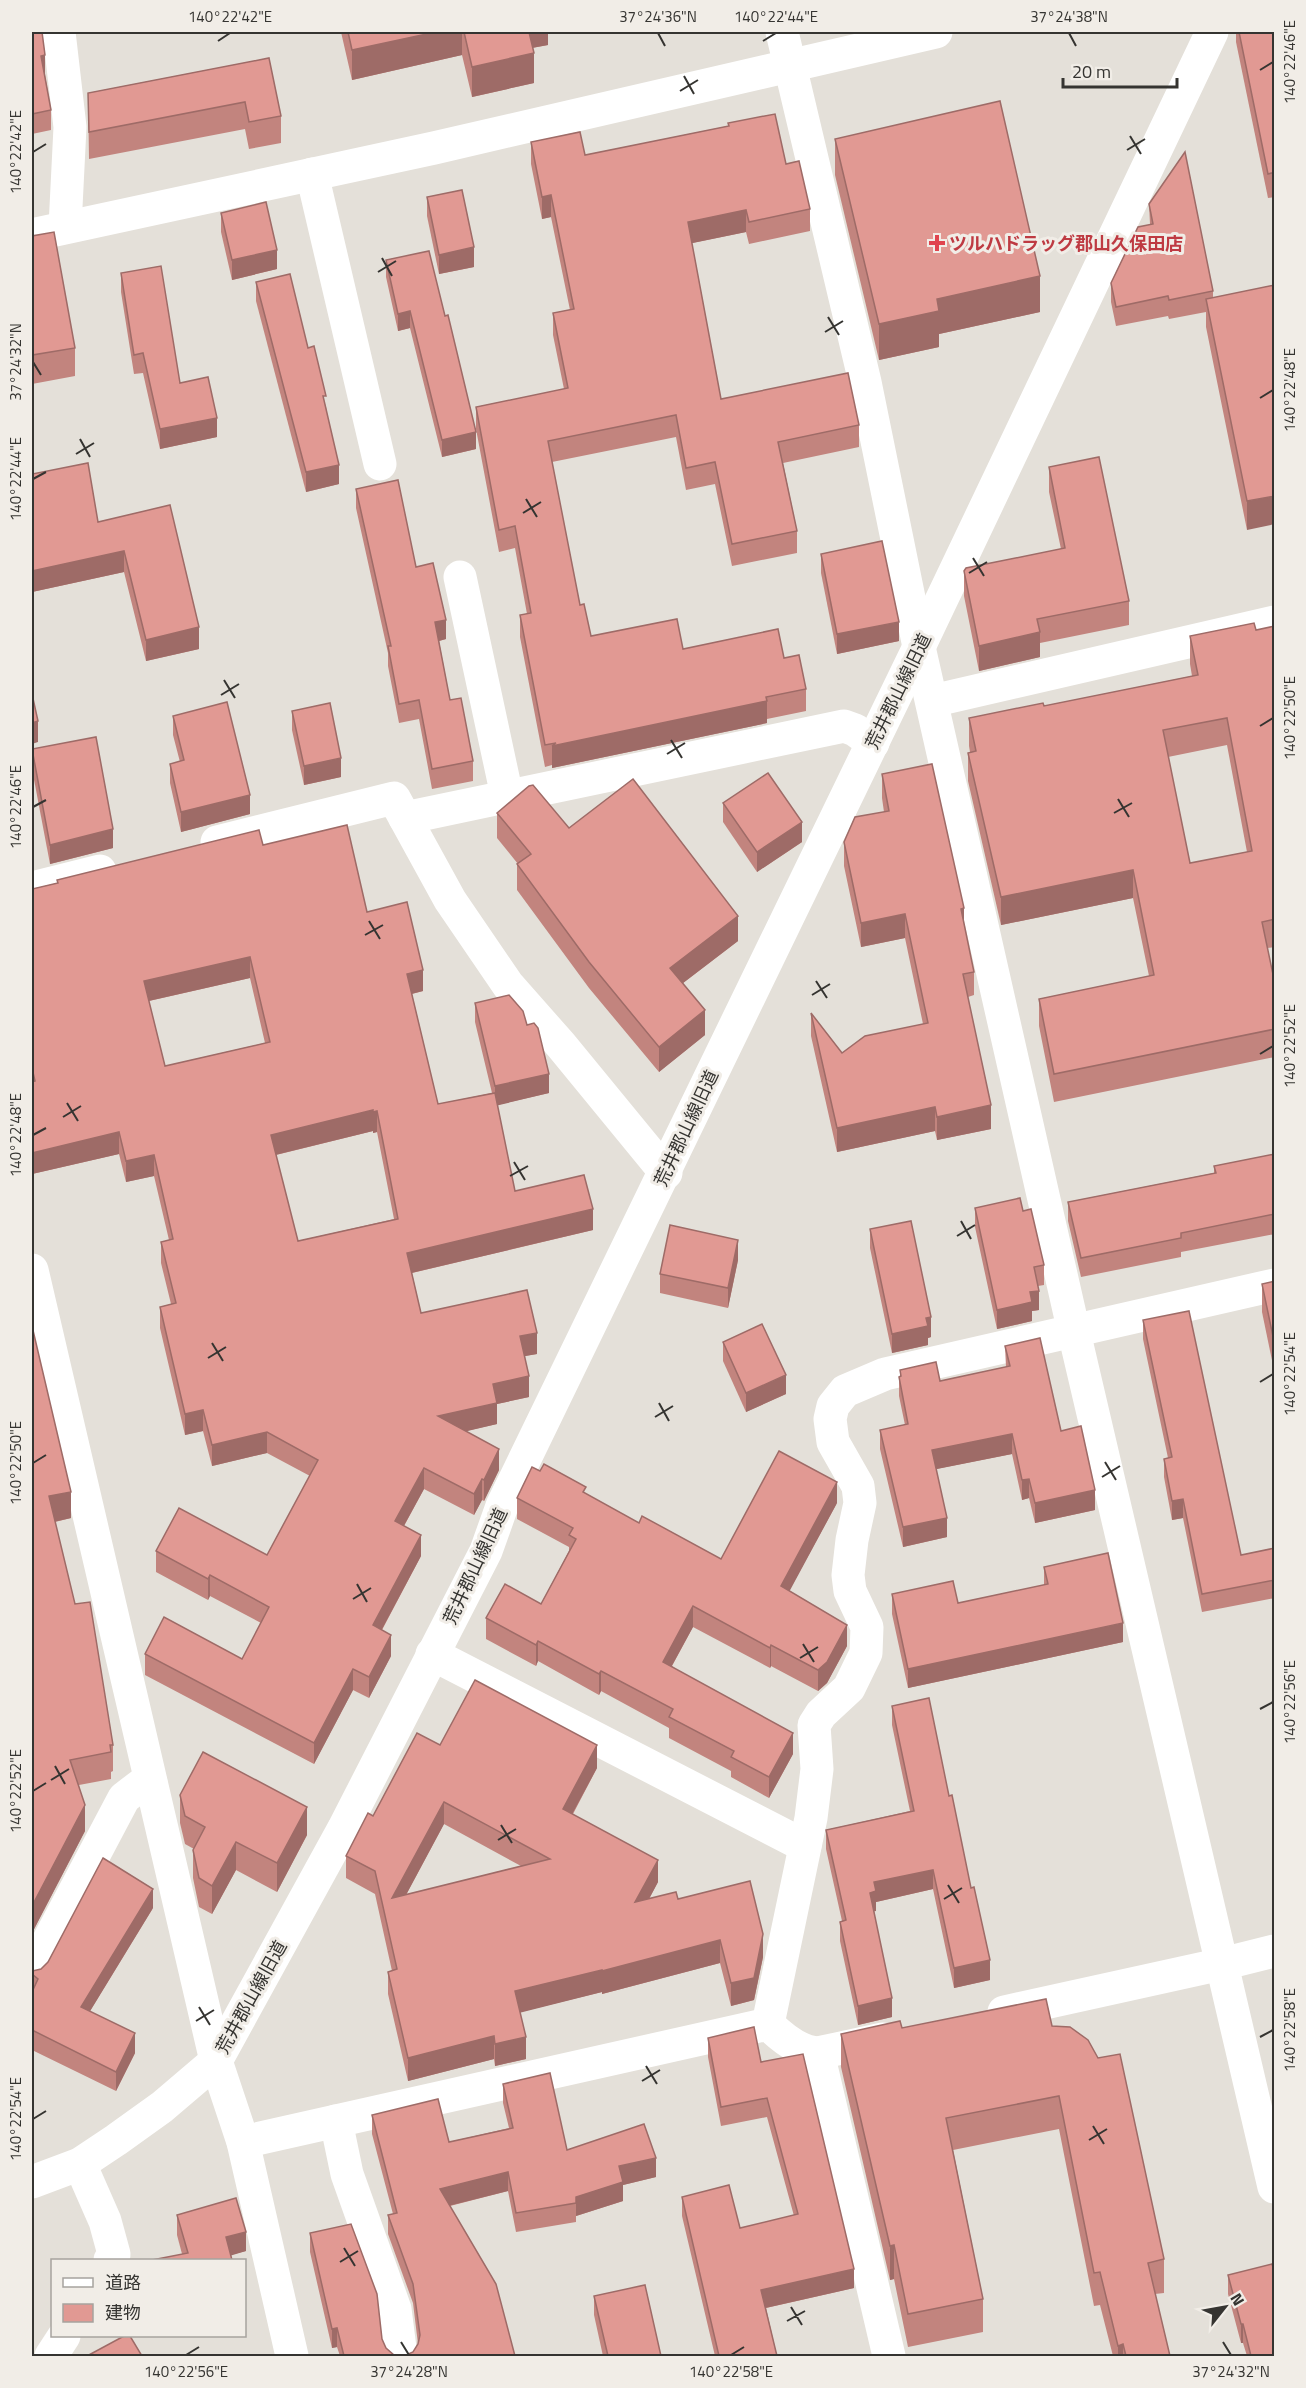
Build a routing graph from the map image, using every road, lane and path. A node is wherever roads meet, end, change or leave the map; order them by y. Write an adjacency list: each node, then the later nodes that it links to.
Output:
1 (59, 32): 7 (street)
2 (783, 32): 5 (street)
3 (936, 32): 5 (street)
4 (1212, 32): 12 (street, 荒井郡山線旧道)
5 (790, 65): 6 (street); 12 (street)
6 (312, 174): 7 (street); 9 (street)
7 (65, 227): 8 (street)
8 (32, 235)
9 (380, 464)
10 (460, 577): 15 (street)
11 (1275, 622): 13 (street)
12 (919, 647): 13 (street); 14 (street, 荒井郡山線旧道)
13 (932, 701): 23 (street)
14 (873, 743): 15 (street); 20 (street, 荒井郡山線旧道)
15 (507, 796): 16 (street)
16 (405, 818): 17 (street); 20 (street)
17 (190, 849)
18 (134, 863): 19 (street)
19 (32, 888)
20 (666, 1173): 24 (street, 荒井郡山線旧道)
21 (32, 1270): 25 (street)
22 (1275, 1285): 23 (street)
23 (1074, 1332): 26 (street); 28 (street)
24 (432, 1654): 26 (street); 34 (street, 荒井郡山線旧道)
25 (151, 1783): 29 (street); 34 (street)
26 (806, 1845): 31 (street)
27 (1275, 1951): 28 (street)
28 (1222, 1964): 30 (street); 39 (street)
29 (32, 1972)
30 (980, 2018)
31 (768, 2024): 33 (street); 35 (street)
32 (910, 2033): 33 (street)
33 (818, 2053): 45 (street)
34 (216, 2061): 36 (street); 37 (street, 荒井郡山線旧道)
35 (336, 2121): 36 (street); 44 (street)
36 (243, 2142): 43 (street)
37 (80, 2164): 38 (street, 荒井郡山線旧道); 40 (street)
38 (32, 2182)
39 (1275, 2187)
40 (111, 2259)
41 (63, 2337): 42 (street)
42 (51, 2356)
43 (292, 2356)
44 (401, 2356)
45 (889, 2356)

